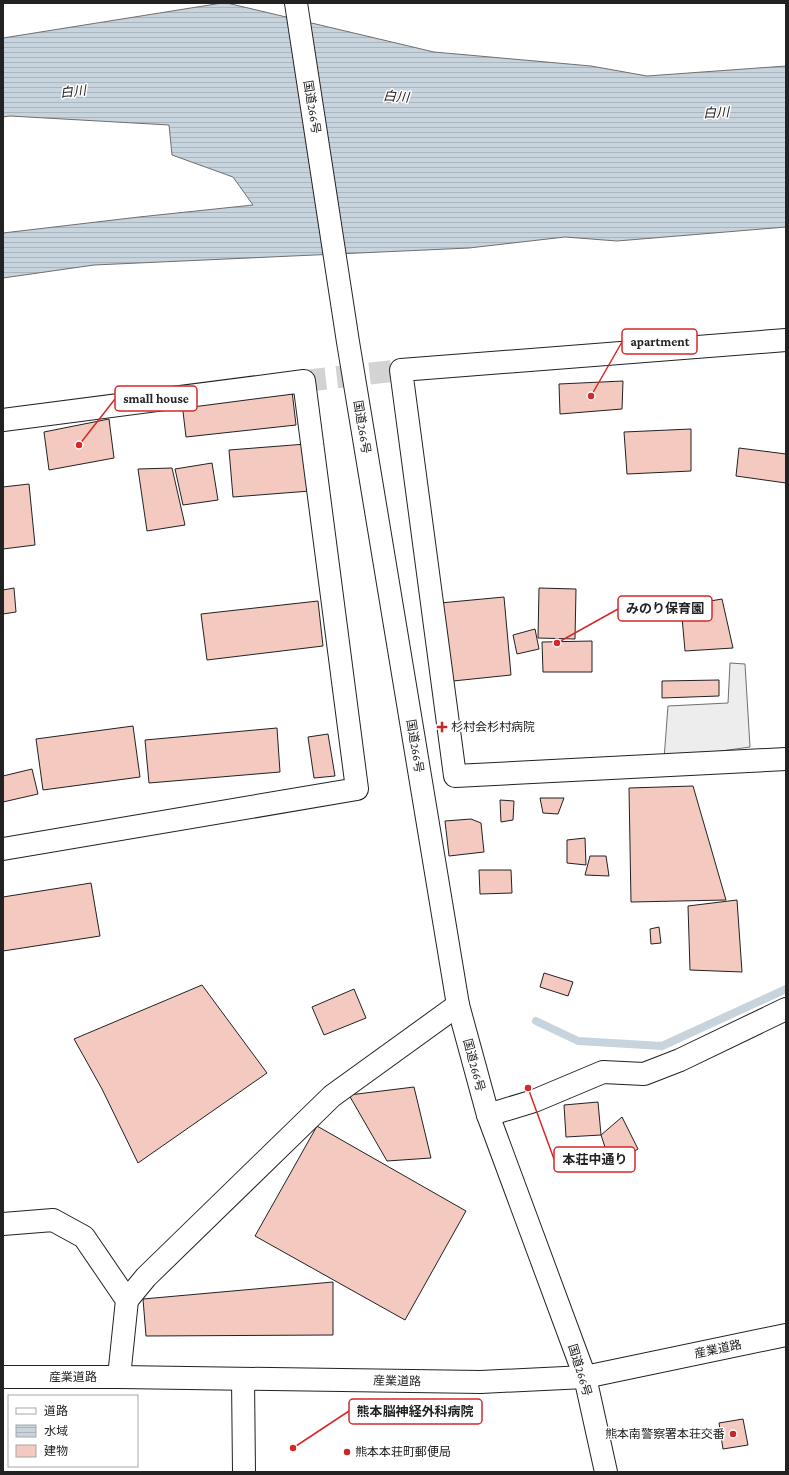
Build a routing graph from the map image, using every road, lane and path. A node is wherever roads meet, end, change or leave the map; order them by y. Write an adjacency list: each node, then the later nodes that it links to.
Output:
1 (296, 3): 6 (main road, 国道266号)
2 (786, 340): 4 (main road)
3 (3, 420): 5 (main road)
4 (786, 759)
5 (3, 849)
6 (458, 1005): 8 (main road, 国道266号); 10 (main road)
7 (786, 1009): 8 (main road)
8 (488, 1115): 14 (main road, 国道266号)
9 (3, 1224): 10 (main road)
10 (127, 1300): 13 (main road)
11 (786, 1335): 14 (main road, 産業道路)
12 (3, 1377): 13 (main road, 産業道路)
13 (120, 1377): 15 (main road, 産業道路)
14 (585, 1377): 15 (main road, 産業道路); 17 (main road, 国道266号)
15 (243, 1379): 16 (main road)
16 (244, 1472)
17 (606, 1472)

